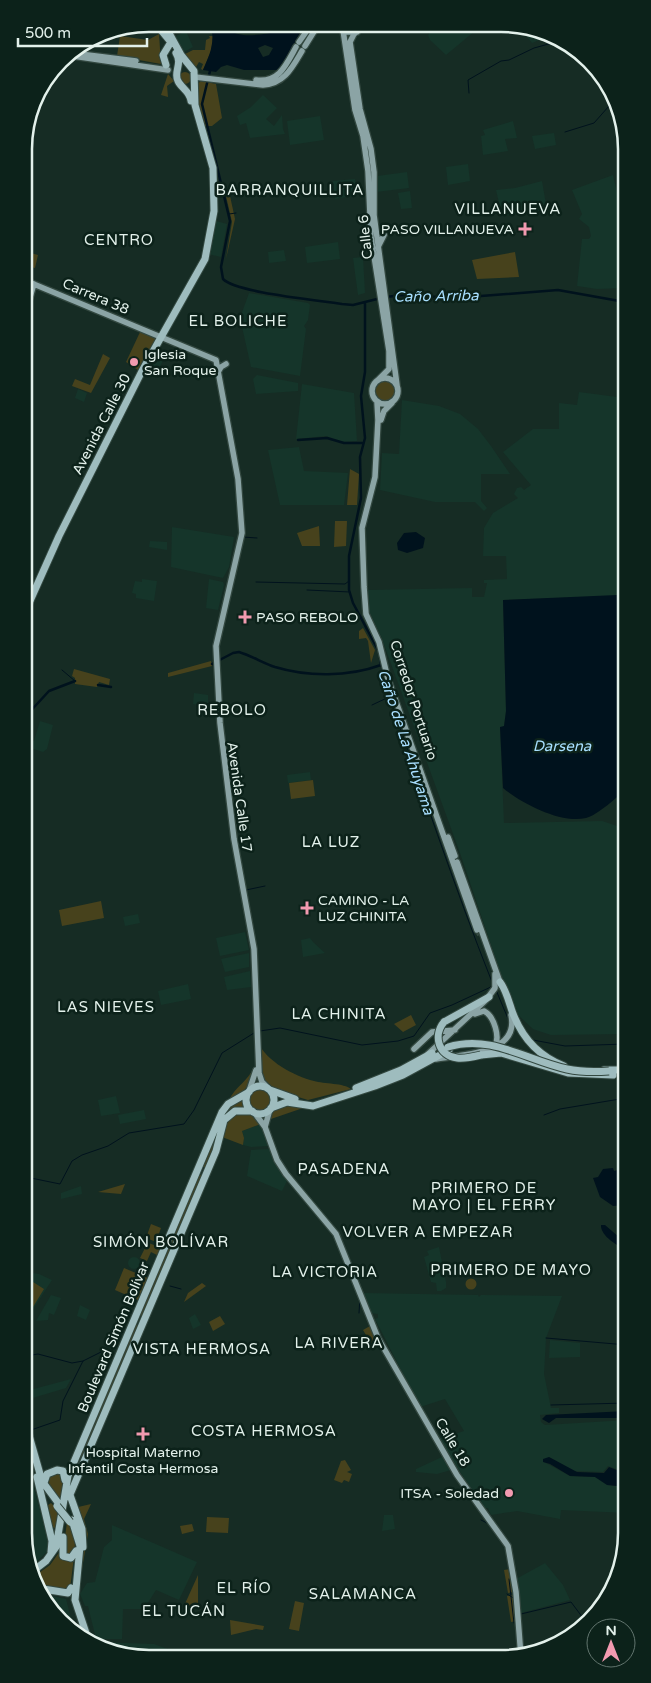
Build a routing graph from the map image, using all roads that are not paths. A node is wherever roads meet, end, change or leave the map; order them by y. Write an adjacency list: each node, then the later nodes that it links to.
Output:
1 (163, 32): 8 (highway)
2 (163, 32): 13 (highway)
3 (307, 32): 9 (main road)
4 (313, 32): 9 (main road)
5 (342, 32): 18 (main road, Calle 6)
6 (348, 32): 7 (main road)
7 (359, 32): 16 (main road, Calle 6)
8 (171, 42): 12 (highway); 14 (highway)
9 (300, 46): 13 (main road)
10 (83, 54): 12 (main road)
11 (79, 56): 12 (main road)
12 (166, 65): 14 (main road)
13 (199, 74): 14 (highway); 21 (highway, Avenida Calle 30)
14 (179, 83): 21 (highway, Avenida Calle 30)
15 (384, 234): 16 (main road)
16 (378, 247): 18 (main road, Calle 6)
17 (34, 284): 19 (main road); 21 (main road, Carrera 38)
18 (381, 284): 20 (main road, Calle 6)
19 (33, 288)
20 (384, 306): 25 (main road, Calle 6); 26 (main road, Calle 6)
21 (159, 337): 22 (main road, Carrera 38); 30 (highway, Avenida Calle 30); 31 (highway, Avenida Calle 30)
22 (214, 360): 24 (main road, Avenida Calle 17); 29 (main road, Avenida Calle 17)
23 (226, 364): 24 (main road)
24 (218, 372): 29 (main road, Avenida Calle 17)
25 (378, 380): 26 (main road); 27 (main road)
26 (397, 385): 28 (main road)
27 (376, 402): 28 (main road); 32 (main road, Corredor Portuario)
28 (392, 403): 32 (main road, Corredor Portuario)
29 (240, 505): 40 (main road, Avenida Calle 17)
30 (33, 585)
31 (33, 595)
32 (385, 656): 33 (main road, Corredor Portuario)
33 (444, 830): 34 (main road); 34 (main road)
34 (498, 983): 35 (main road); 37 (highway)
35 (490, 996): 36 (main road); 44 (highway, bridge)
36 (468, 1018): 38 (main road); 42 (main road)
37 (513, 1021): 42 (main road); 47 (highway, bridge)
38 (457, 1028): 39 (main road); 41 (main road)
39 (444, 1031): 41 (main road); 43 (main road)
40 (256, 1032): 49 (main road, Avenida Calle 17); 50 (main road, Avenida Calle 17)
41 (447, 1046): 44 (highway, bridge); 45 (highway); 45 (main road); 47 (highway, bridge)
42 (492, 1048): 45 (main road)
43 (414, 1049)
44 (516, 1058): 48 (highway, bridge)
45 (425, 1059): 49 (highway); 51 (highway)
46 (618, 1070): 47 (highway)
47 (609, 1071)
48 (618, 1075)
49 (269, 1089): 50 (highway); 51 (highway)
50 (249, 1091): 52 (highway); 54 (highway, Boulevard Simón Bolívar)
51 (270, 1109): 52 (highway); 53 (main road)
52 (253, 1111): 53 (main road, Calle 18); 55 (highway, Boulevard Simón Bolívar)
53 (265, 1127): 81 (main road, Calle 18)
54 (200, 1164): 55 (highway); 56 (highway, Boulevard Simón Bolívar)
55 (208, 1168): 57 (highway, Boulevard Simón Bolívar)
56 (137, 1314): 57 (highway); 58 (highway, Boulevard Simón Bolívar)
57 (144, 1317): 59 (highway, Boulevard Simón Bolívar)
58 (133, 1323): 59 (highway); 62 (highway, Boulevard Simón Bolívar)
59 (141, 1326): 61 (highway, Boulevard Simón Bolívar)
60 (32, 1446): 66 (highway)
61 (85, 1456): 62 (highway); 64 (highway, Boulevard Simón Bolívar)
62 (76, 1457): 64 (highway); 67 (highway, Boulevard Simón Bolívar)
63 (32, 1461): 65 (highway)
64 (80, 1468): 67 (highway, Boulevard Simón Bolívar)
65 (37, 1477): 68 (highway); 72 (highway)
66 (44, 1486): 67 (highway); 68 (highway)
67 (68, 1494): 70 (highway); 74 (highway)
68 (57, 1504): 69 (highway, bridge); 70 (highway)
69 (71, 1521): 71 (highway); 74 (highway)
70 (62, 1531): 71 (highway); 73 (highway)
71 (76, 1551): 75 (highway)
72 (37, 1567)
73 (38, 1568)
74 (77, 1572): 80 (highway)
75 (71, 1588): 76 (highway); 78 (highway)
76 (47, 1591)
77 (48, 1591): 78 (highway)
78 (72, 1600): 79 (highway)
79 (79, 1627)
80 (85, 1631)
81 (520, 1649)

